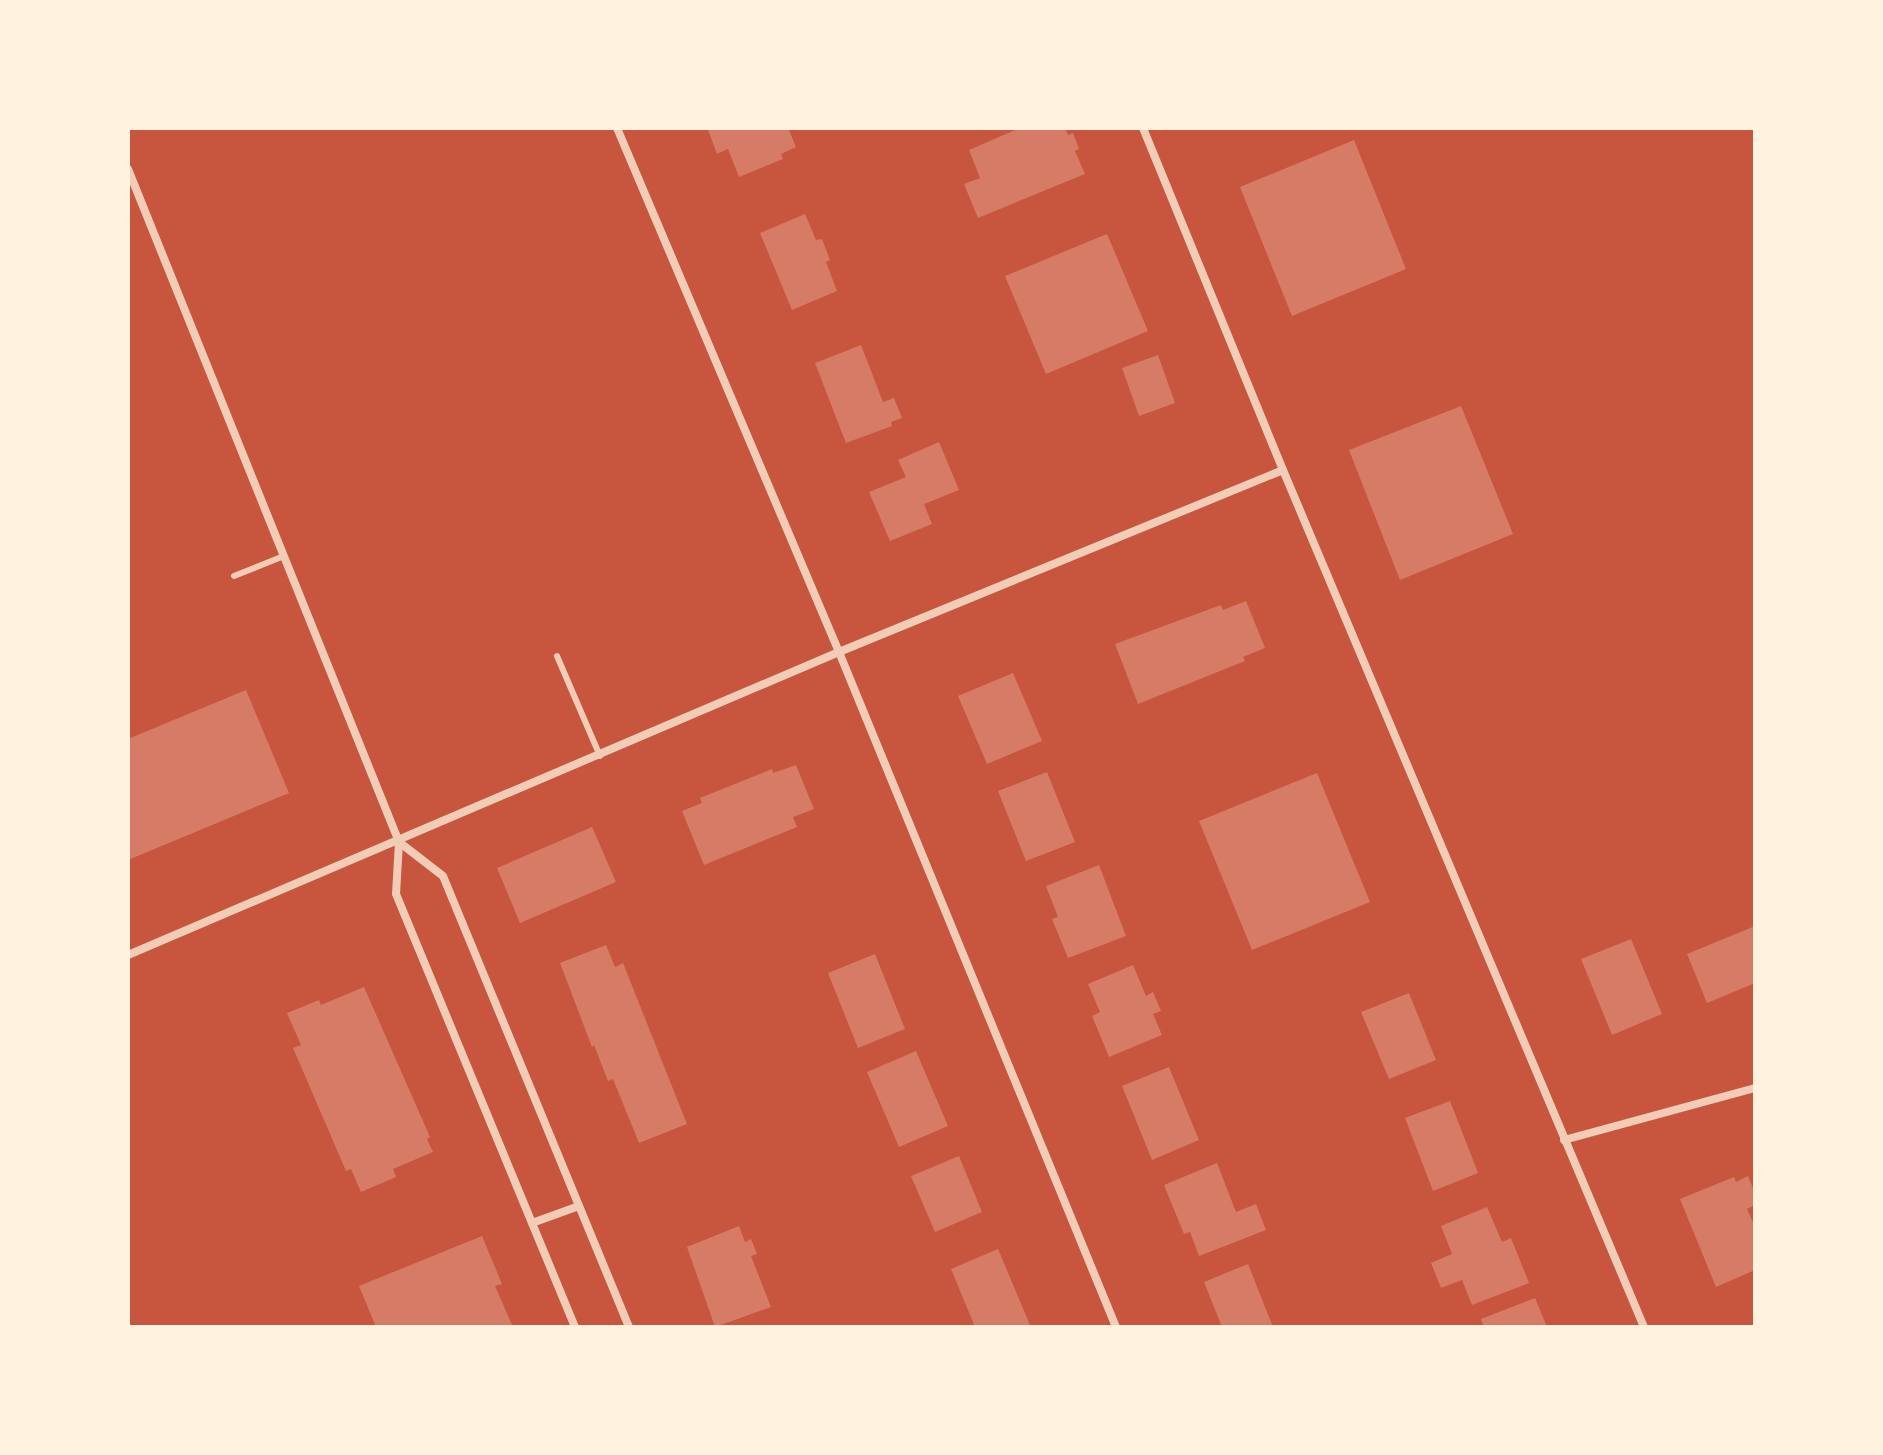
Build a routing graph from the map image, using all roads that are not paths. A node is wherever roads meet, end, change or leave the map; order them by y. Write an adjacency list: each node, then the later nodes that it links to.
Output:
1 (617, 128): 7 (street)
2 (1143, 128): 4 (street)
3 (128, 169): 5 (street)
4 (1283, 470): 7 (street); 13 (street)
5 (284, 556): 6 (lane); 10 (street)
6 (234, 576)
7 (839, 652): 9 (street); 18 (street)
8 (557, 656): 9 (lane)
9 (600, 756): 10 (street)
10 (399, 842): 11 (street); 14 (street); 15 (street)
11 (128, 955)
12 (1755, 1088): 13 (street)
13 (1564, 1140): 19 (street)
14 (579, 1206): 15 (street); 17 (street)
15 (532, 1223): 16 (street)
16 (575, 1327)
17 (629, 1327)
18 (1116, 1327)
19 (1644, 1327)

